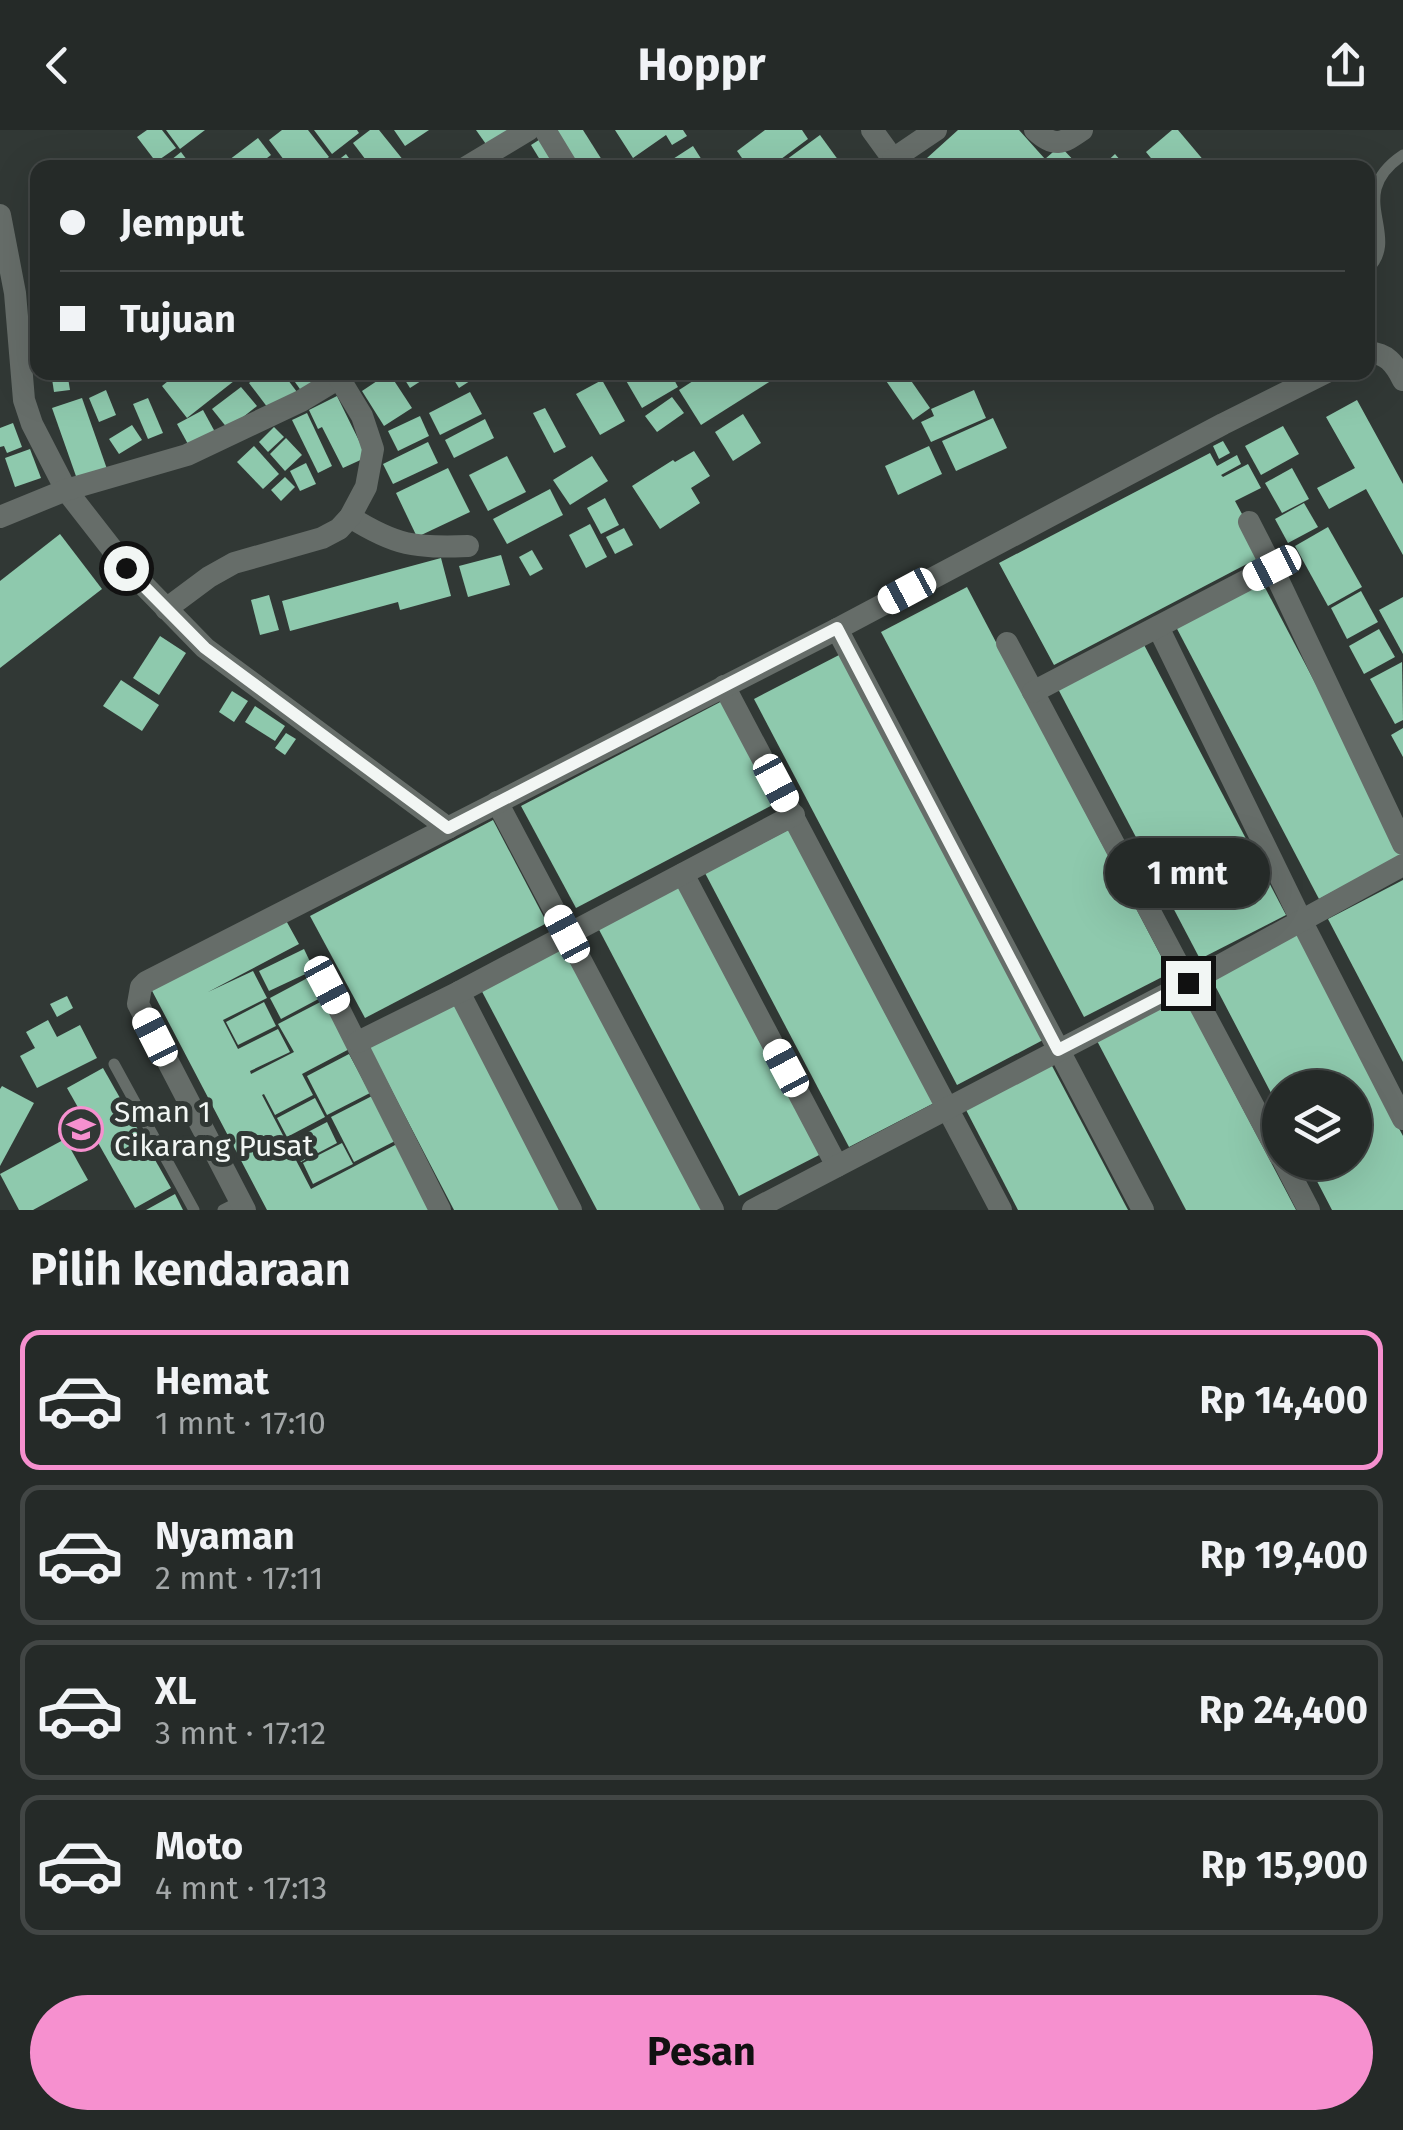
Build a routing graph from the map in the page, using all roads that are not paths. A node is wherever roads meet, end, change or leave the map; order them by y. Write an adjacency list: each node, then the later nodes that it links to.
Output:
1 (528, 130): 8 (street)
2 (545, 130): 9 (street)
3 (872, 130): 10 (street)
4 (936, 130): 11 (street)
5 (1035, 130): 6 (street)
6 (1082, 130)
7 (1403, 156): 13 (lane)
8 (478, 160)
9 (563, 160)
10 (891, 160)
11 (897, 160)
12 (0, 215): 19 (street)
13 (1375, 263)
14 (1375, 353): 18 (street)
15 (334, 380): 19 (street)
16 (344, 380): 21 (street)
17 (1311, 380): 27 (street)
18 (1403, 380)
19 (66, 490): 20 (street); 25 (street)
20 (0, 517)
21 (350, 517): 23 (street); 25 (street)
22 (1248, 522): 24 (street)
23 (468, 546)
24 (1272, 568): 26 (street); 34 (street)
25 (166, 609): 33 (street)
26 (1158, 627): 30 (street); 37 (street)
27 (837, 628): 29 (street); 43 (street)
28 (1007, 643): 30 (street)
29 (724, 686): 31 (street); 32 (street)
30 (1033, 692): 39 (street)
31 (497, 802): 33 (street); 38 (street)
32 (794, 815): 36 (street); 45 (street)
33 (448, 828): 50 (street)
34 (1403, 844)
35 (1403, 865): 37 (street)
36 (683, 874): 38 (street); 48 (street)
37 (1302, 922): 39 (street); 46 (street)
38 (567, 934): 41 (street); 54 (street)
39 (1188, 983): 43 (street); 47 (street)
40 (327, 985): 42 (street)
41 (459, 992): 42 (street); 53 (street)
42 (358, 1042): 52 (street)
43 (1058, 1050): 45 (street); 57 (street)
44 (114, 1064): 51 (lane)
45 (947, 1109): 48 (street); 56 (street)
46 (1403, 1119)
47 (1262, 1122)
48 (837, 1166): 55 (street)
49 (1293, 1180): 58 (street)
50 (236, 1207)
51 (194, 1210)
52 (440, 1210)
53 (571, 1210)
54 (713, 1210)
55 (752, 1210)
56 (1001, 1210)
57 (1142, 1210)
58 (1309, 1210)

